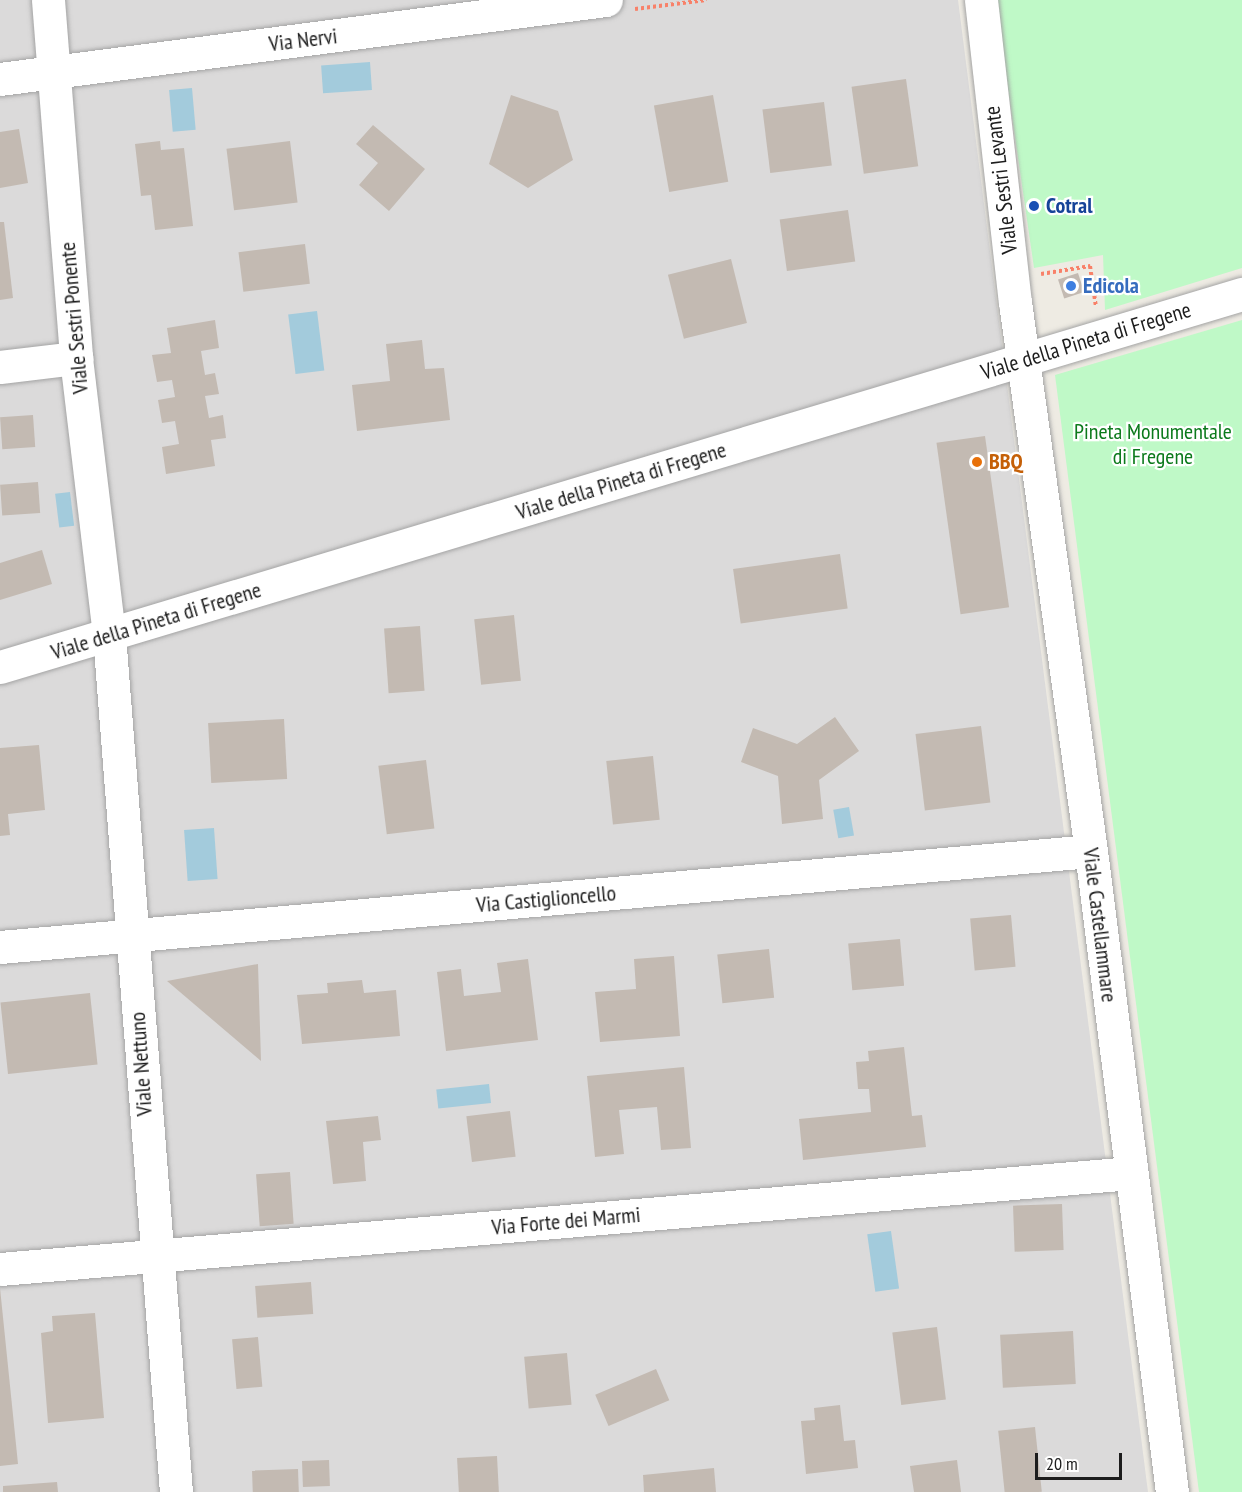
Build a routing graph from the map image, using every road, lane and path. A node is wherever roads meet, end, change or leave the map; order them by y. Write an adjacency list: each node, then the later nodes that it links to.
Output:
1 (48, 0): 4 (street, Viale Sestri Ponente)
2 (606, 0): 4 (street, Via Nervi)
3 (981, 0): 10 (street, Viale Sestri Levante)
4 (54, 72): 5 (street, Via Nervi); 9 (street, Viale Sestri Ponente)
5 (0, 79)
6 (1036, 275): 8 (path)
7 (1242, 294): 8 (street, Viale della Pineta di Fregene)
8 (1100, 336): 10 (street, Viale della Pineta di Fregene)
9 (76, 358): 11 (street); 12 (street, Viale Sestri Ponente)
10 (1023, 360): 12 (street, Viale della Pineta di Fregene); 14 (street, Viale Castellammare)
11 (0, 367)
12 (109, 635): 13 (street, Viale della Pineta di Fregene); 15 (street, Viale Nettuno)
13 (0, 668)
14 (1091, 851): 15 (street, Via Castiglioncello); 17 (street, Viale Castellammare)
15 (132, 936): 16 (street, Via Castiglioncello); 18 (street, Viale Nettuno)
16 (0, 947)
17 (1131, 1173): 18 (street, Via Forte dei Marmi); 21 (street, Viale Castellammare)
18 (156, 1257): 19 (street, Via Forte dei Marmi); 20 (street, Viale Nettuno)
19 (0, 1269)
20 (176, 1492)
21 (1172, 1492)

